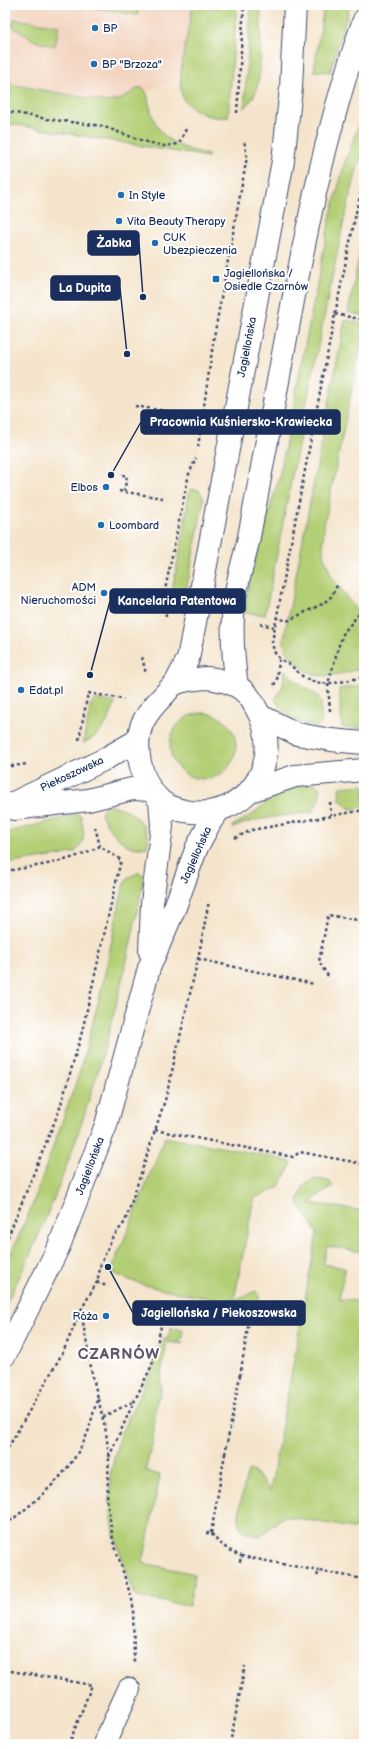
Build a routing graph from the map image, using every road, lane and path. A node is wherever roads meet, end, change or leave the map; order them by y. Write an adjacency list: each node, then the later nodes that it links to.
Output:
1 (244, 5): 5 (path)
2 (295, 5): 28 (street, Jagiellońska)
3 (364, 20): 30 (street)
4 (5, 111): 6 (path)
5 (237, 113)
6 (186, 128)
7 (244, 140): 13 (path)
8 (364, 181): 9 (path)
9 (335, 314): 10 (path); 21 (path)
10 (364, 320)
11 (134, 406): 12 (path)
12 (178, 413)
13 (197, 450)
14 (196, 458): 22 (path)
15 (122, 475): 17 (path)
16 (119, 491): 17 (path)
17 (124, 492): 18 (path)
18 (163, 498)
19 (338, 584): 21 (path)
20 (364, 610): 29 (path)
21 (276, 617): 29 (path)
22 (166, 620)
23 (142, 657): 25 (path)
24 (152, 670): 25 (path)
25 (146, 674): 27 (path)
26 (364, 677): 29 (path)
27 (140, 678)
28 (175, 684): 30 (street); 36 (street)
29 (328, 684): 34 (path)
30 (237, 686): 35 (street)
31 (127, 693): 32 (path)
32 (124, 698): 33 (path); 38 (path)
33 (121, 704)
34 (331, 715)
35 (261, 716): 37 (street); 42 (street)
36 (138, 740): 43 (street); 44 (street, Piekoszowska)
37 (364, 743)
38 (78, 744)
39 (28, 764): 40 (path)
40 (5, 768)
41 (364, 770): 42 (street)
42 (250, 791): 46 (street)
43 (156, 796): 45 (street, Piekoszowska); 46 (street); 53 (street, Jagiellońska)
44 (5, 807)
45 (5, 810)
46 (220, 810): 53 (street, Jagiellońska)
47 (364, 810): 48 (path)
48 (231, 840)
49 (5, 871): 58 (path)
50 (209, 900): 52 (path)
51 (364, 921): 54 (path)
52 (198, 959): 55 (path); 56 (path)
53 (149, 968): 65 (street, Jagiellońska)
54 (328, 976)
55 (314, 984)
56 (155, 1130): 57 (path); 60 (path)
57 (364, 1164)
58 (6, 1240): 59 (path)
59 (5, 1244)
60 (97, 1282): 61 (path); 63 (path)
61 (108, 1287)
62 (167, 1301): 69 (path)
63 (81, 1310): 68 (path); 71 (path)
64 (249, 1321): 67 (path)
65 (5, 1355)
66 (236, 1376): 67 (path)
67 (240, 1376): 73 (path)
68 (98, 1396): 70 (path); 75 (path)
69 (134, 1401): 70 (path); 74 (path)
70 (103, 1417): 74 (path)
71 (5, 1453)
72 (221, 1454): 73 (path)
73 (225, 1454): 77 (path)
74 (109, 1458): 85 (path)
75 (5, 1525)
76 (206, 1533): 77 (path)
77 (211, 1534): 78 (path)
78 (241, 1556): 79 (path); 80 (path)
79 (240, 1562)
80 (319, 1571): 81 (path); 82 (path)
81 (317, 1576)
82 (364, 1579)
83 (245, 1666): 88 (path)
84 (5, 1670): 86 (path)
85 (129, 1689): 87 (street)
86 (69, 1744)
87 (104, 1744)
88 (230, 1744)

